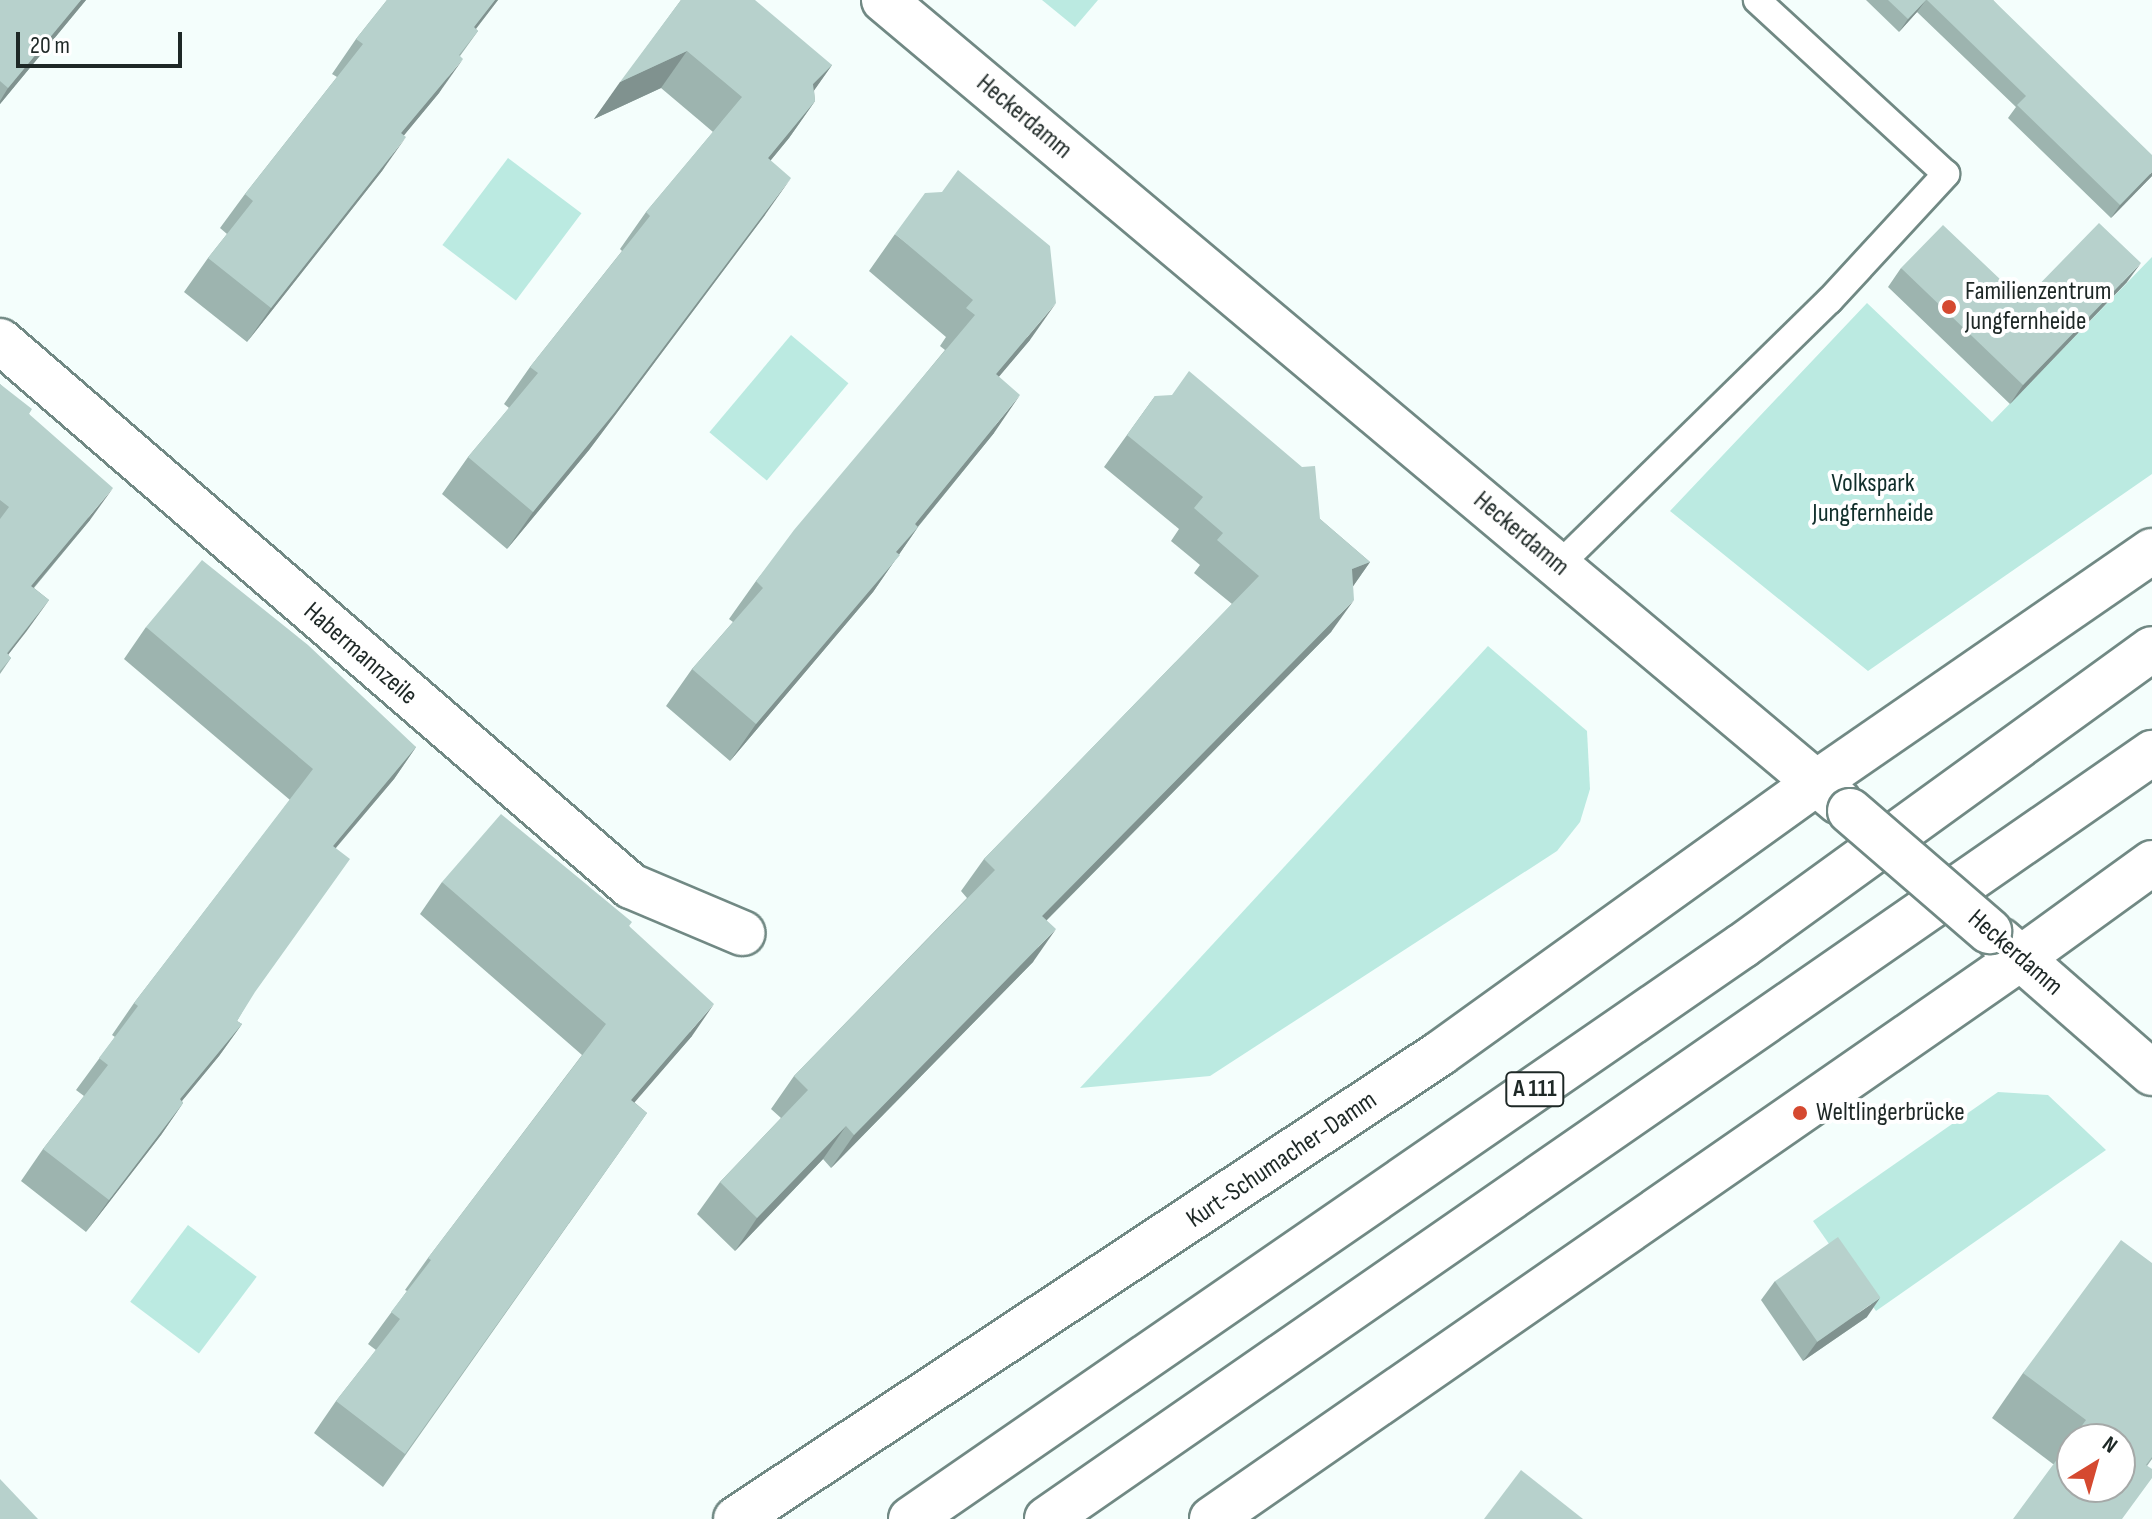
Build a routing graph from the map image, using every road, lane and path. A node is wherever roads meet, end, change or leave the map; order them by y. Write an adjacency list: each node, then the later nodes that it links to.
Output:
1 (884, 0): 5 (main road, Heckerdamm)
2 (1757, 0): 5 (lane)
3 (0, 341): 10 (main road, Habermannzeile)
4 (2152, 551): 8 (main road, Kurt-Schumacher-Damm)
5 (1559, 565): 8 (main road, Heckerdamm)
6 (2152, 649): 14 (main road, A 111)
7 (2152, 753): 15 (main road)
8 (1817, 782): 11 (main road, Heckerdamm, bridge); 13 (main road, Kurt-Schumacher-Damm)
9 (2152, 863): 11 (main road)
10 (742, 933)
11 (2005, 944): 12 (main road, Heckerdamm); 16 (main road)
12 (2152, 1073)
13 (736, 1519)
14 (911, 1519)
15 (1047, 1519)
16 (1212, 1519)

